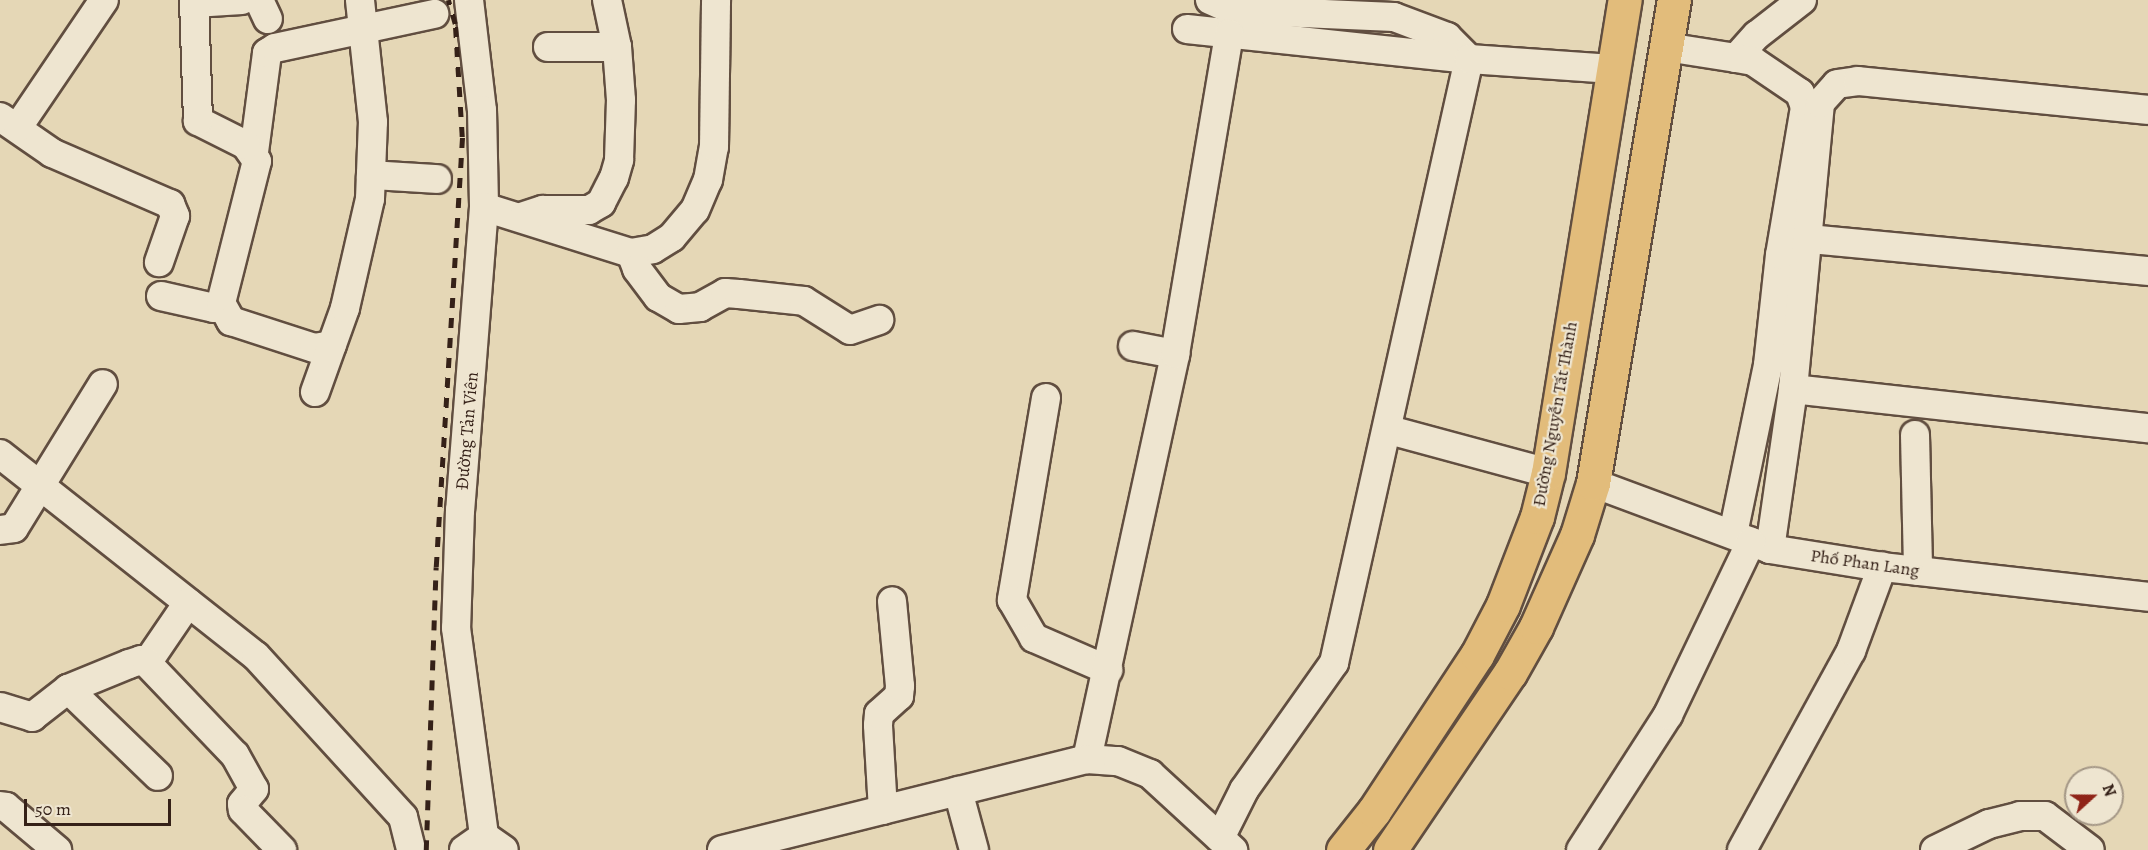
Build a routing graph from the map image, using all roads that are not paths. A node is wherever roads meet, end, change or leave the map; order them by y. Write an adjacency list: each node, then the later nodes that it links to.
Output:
1 (104, 0): 23 (street)
2 (242, 0): 11 (street)
3 (360, 0): 13 (street)
4 (469, 0): 27 (street, Đường Tản Viên)
5 (607, 0): 17 (street)
6 (716, 0): 30 (street)
7 (1210, 0): 20 (street)
8 (1624, 0): 21 (main road, Đường Nguyễn Tất Thành)
9 (1674, 0): 18 (main road)
10 (1802, 0): 19 (street)
11 (194, 2): 24 (street)
12 (434, 14): 13 (street)
13 (365, 29): 24 (street); 25 (street)
14 (1187, 29): 15 (street)
15 (1229, 34): 20 (street); 38 (street)
16 (548, 47): 17 (street)
17 (617, 47): 28 (street)
18 (1666, 47): 19 (street); 48 (main road)
19 (1736, 57): 51 (street)
20 (1469, 59): 21 (street); 44 (street)
21 (1613, 69): 47 (main road, Đường Nguyễn Tất Thành)
22 (2148, 110): 29 (street)
23 (9, 122): 31 (street)
24 (254, 152): 34 (street)
25 (371, 175): 26 (street); 36 (street)
26 (437, 179)
27 (484, 207): 28 (street); 69 (street, Đường Tản Viên)
28 (520, 218): 30 (street)
29 (1809, 239): 32 (street); 40 (street)
30 (631, 253): 35 (street)
31 (159, 262)
32 (2148, 271)
33 (161, 296): 34 (street)
34 (221, 303): 36 (street)
35 (879, 320)
36 (332, 345): 41 (street)
37 (1133, 346): 38 (street)
38 (1175, 354): 58 (street)
39 (103, 384): 49 (street)
40 (1793, 388): 43 (street); 51 (street)
41 (315, 392)
42 (1046, 398): 58 (street)
43 (2148, 428)
44 (1389, 430): 47 (street); 68 (street)
45 (1915, 435): 53 (street)
46 (0, 454): 49 (street)
47 (1548, 473): 75 (main road, Đường Nguyễn Tất Thành)
48 (1593, 483): 51 (street, Phố Phan Lang); 76 (main road)
49 (38, 487): 50 (street); 56 (street)
50 (0, 530)
51 (1752, 542): 52 (street, Phố Phan Lang); 77 (street)
52 (1882, 567): 53 (street, Phố Phan Lang); 78 (street)
53 (1918, 571): 54 (street, Phố Phan Lang)
54 (2148, 597)
55 (892, 600): 65 (street)
56 (188, 603): 57 (street); 72 (street)
57 (147, 663): 59 (street); 71 (street)
58 (1108, 670): 61 (street)
59 (68, 689): 60 (street); 62 (street)
60 (0, 707)
61 (1087, 759): 63 (street); 68 (street)
62 (158, 776)
63 (958, 791): 65 (street); 74 (street)
64 (0, 806): 70 (street)
65 (883, 810): 67 (street)
66 (2061, 838): 79 (street); 80 (street)
67 (792, 842): 73 (street)
68 (1227, 844)
69 (484, 845)
70 (57, 850)
71 (282, 850)
72 (411, 850)
73 (722, 850)
74 (974, 850)
75 (1343, 850)
76 (1390, 850)
77 (1581, 850)
78 (1742, 850)
79 (1935, 850)
80 (2090, 850)

